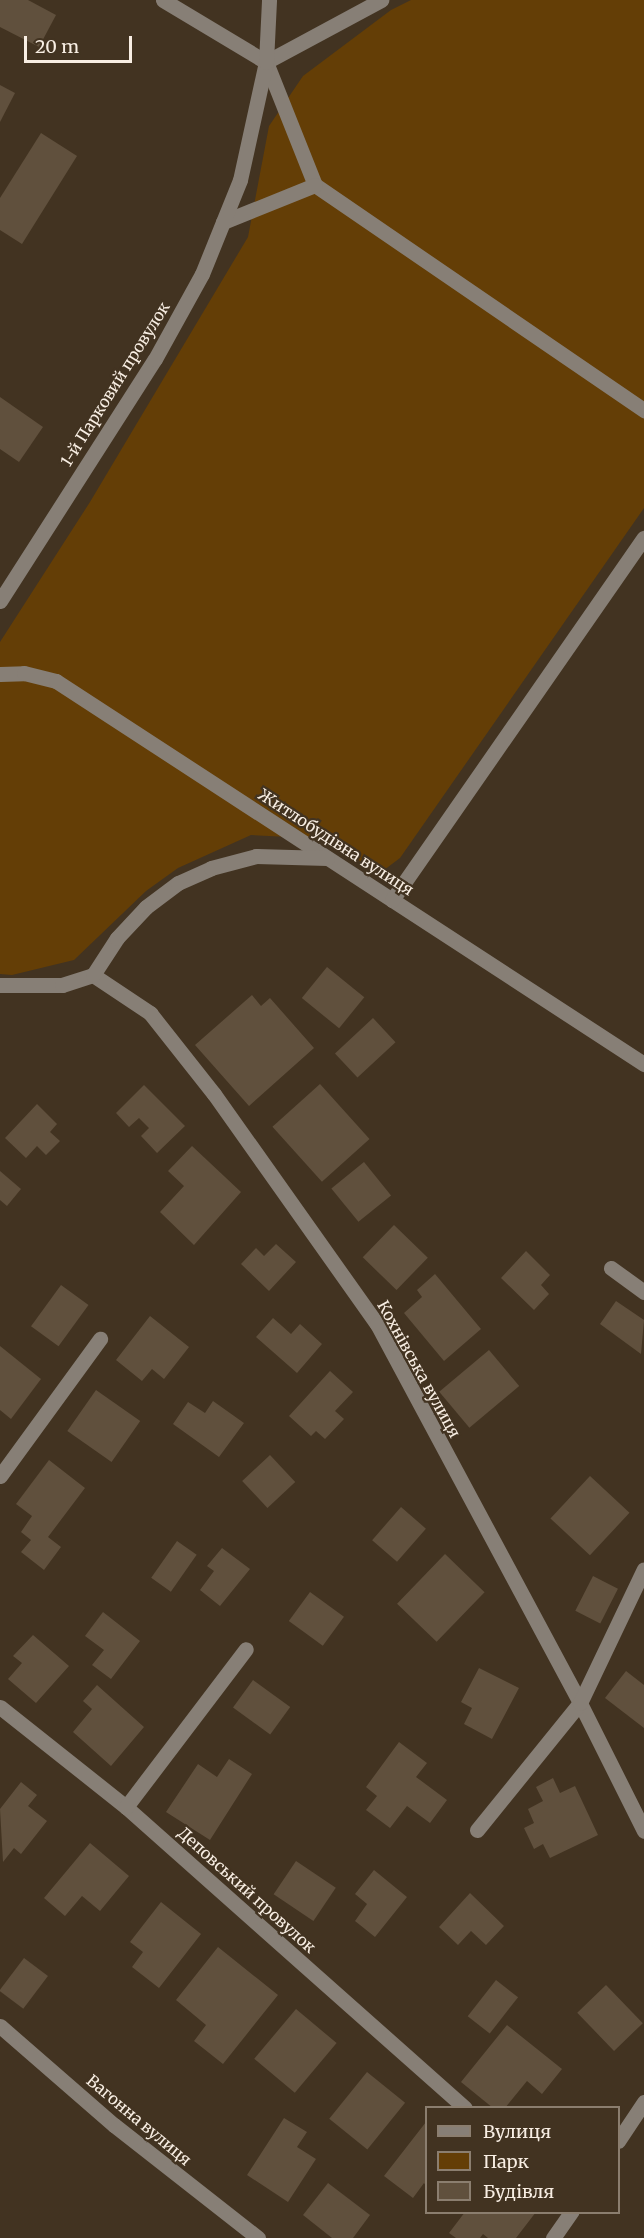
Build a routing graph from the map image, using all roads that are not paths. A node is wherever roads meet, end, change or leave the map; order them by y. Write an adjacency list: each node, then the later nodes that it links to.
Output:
1 (163, 0): 4 (street)
2 (269, 0): 4 (street, 1-й Парковий провулок)
3 (381, 0): 4 (street)
4 (266, 62): 5 (street); 6 (street, 1-й Парковий провулок)
5 (315, 186): 6 (street); 7 (street)
6 (223, 222): 9 (street, 1-й Парковий провулок)
7 (644, 410)
8 (644, 538): 12 (street)
9 (0, 601)
10 (0, 674): 11 (street, Житлобудівна вулиця)
11 (327, 858): 12 (street, Житлобудівна вулиця); 13 (street)
12 (392, 900): 15 (street, Житлобудівна вулиця)
13 (93, 975): 14 (street); 22 (street, Кохнівська вулиця)
14 (0, 985)
15 (644, 1064)
16 (611, 1268): 17 (street)
17 (644, 1293)
18 (100, 1339): 19 (street)
19 (0, 1476)
20 (644, 1569): 22 (street)
21 (246, 1649): 24 (street)
22 (580, 1703): 25 (street); 26 (street, Кохнівська вулиця)
23 (0, 1707): 24 (street, Деповський провулок)
24 (126, 1807): 29 (street, Деповський провулок)
25 (477, 1830)
26 (644, 1831)
27 (0, 2026): 32 (street, Вагонна вулиця)
28 (644, 2102): 30 (street)
29 (463, 2106)
30 (620, 2137)
31 (570, 2214): 33 (street)
32 (258, 2238)
33 (553, 2238)

